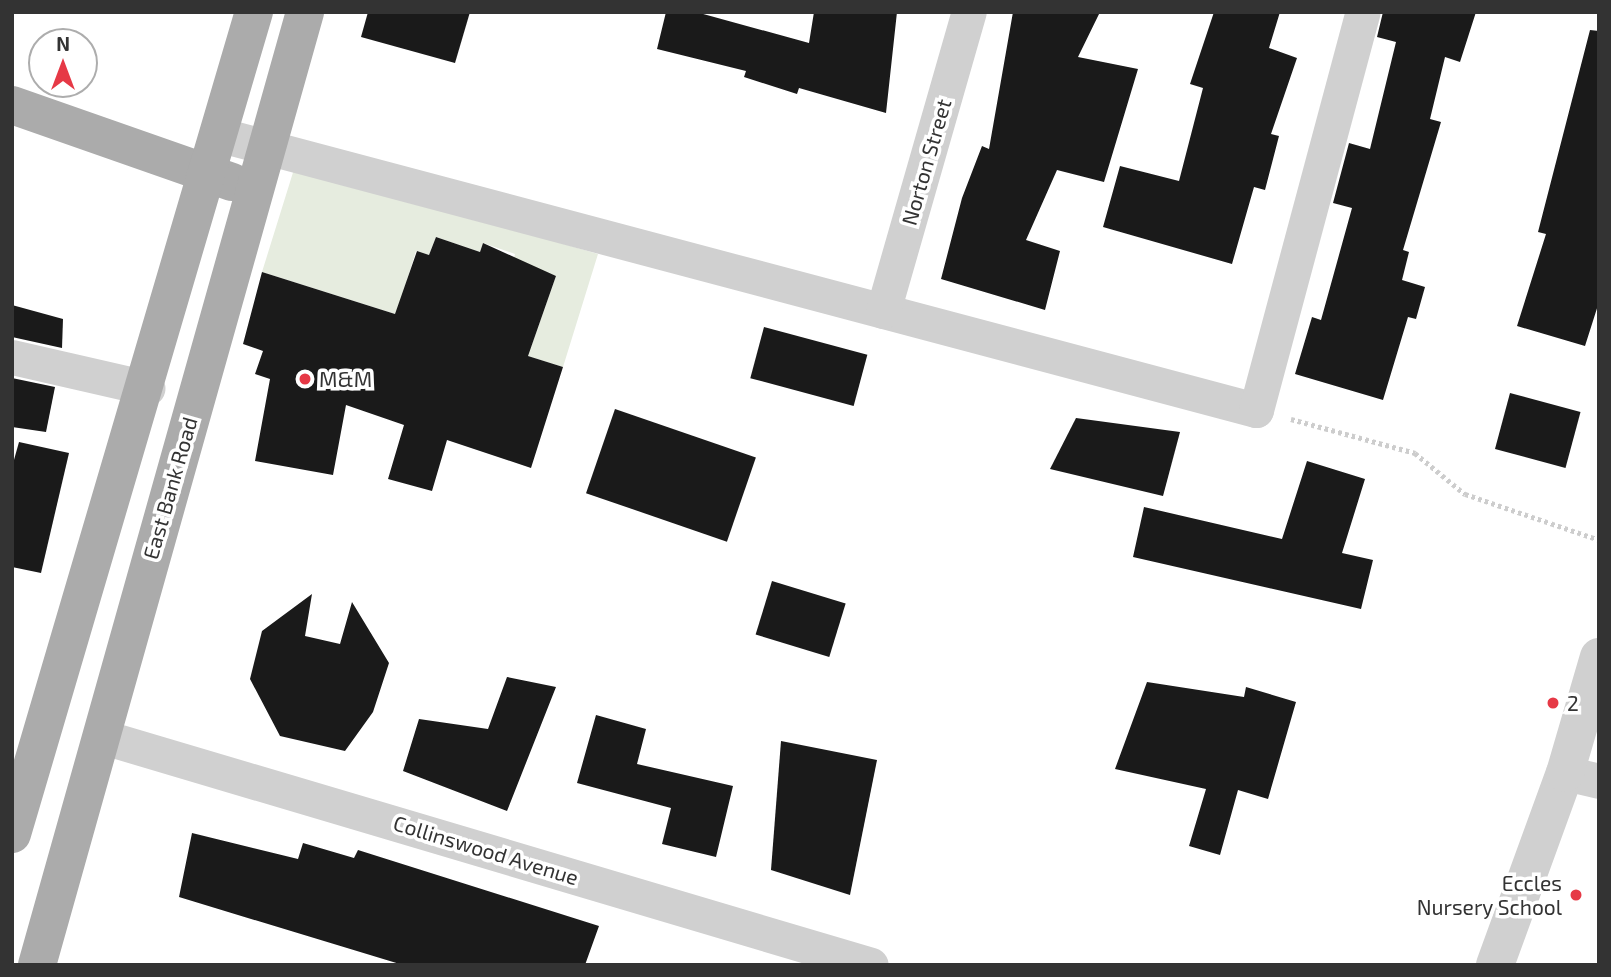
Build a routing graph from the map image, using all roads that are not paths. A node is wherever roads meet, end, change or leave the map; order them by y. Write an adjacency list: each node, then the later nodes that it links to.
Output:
1 (254, 12): 6 (main road)
2 (304, 12): 7 (main road, East Bank Road)
3 (969, 12): 10 (street, Norton Street)
4 (1363, 12): 10 (street)
5 (12, 105): 8 (main road)
6 (217, 134): 7 (street); 8 (main road)
7 (265, 146): 9 (main road, East Bank Road); 10 (street)
8 (208, 175): 9 (main road); 12 (main road)
9 (254, 188): 14 (main road, East Bank Road)
10 (883, 311)
11 (12, 357): 12 (street)
12 (147, 388): 16 (main road)
13 (1599, 657): 15 (street)
14 (100, 736): 17 (main road, East Bank Road); 18 (street, Collinswood Avenue)
15 (1582, 777): 19 (street)
16 (12, 834)
17 (37, 965)
18 (871, 965)
19 (1494, 965)

